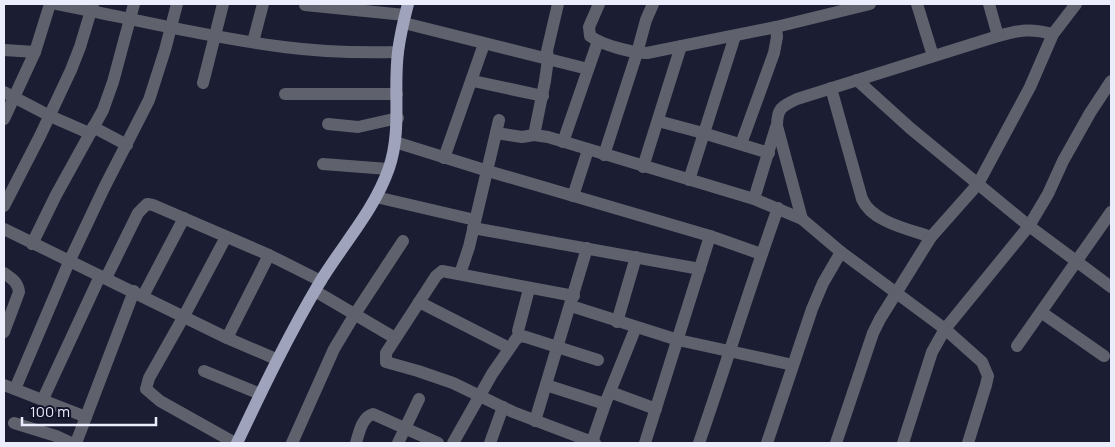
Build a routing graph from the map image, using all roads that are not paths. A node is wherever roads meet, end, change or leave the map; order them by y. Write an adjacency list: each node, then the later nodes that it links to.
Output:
1 (50, 4): 29 (street)
2 (57, 4): 15 (street)
3 (134, 4): 17 (street)
4 (177, 4): 19 (street)
5 (222, 4): 21 (street)
6 (263, 4): 25 (street)
7 (558, 4): 33 (street)
8 (599, 4): 24 (street)
9 (653, 4): 31 (street)
10 (870, 4): 18 (street)
11 (917, 4): 32 (street)
12 (989, 4): 23 (street)
13 (1076, 4): 20 (street)
14 (304, 5): 16 (street)
15 (92, 7): 17 (street); 44 (street)
16 (406, 14): 26 (street); 30 (main road)
17 (130, 20): 19 (street); 50 (street)
18 (776, 27): 22 (street); 55 (street)
19 (171, 28): 21 (street); 56 (street)
20 (1053, 34): 23 (street); 66 (street)
21 (215, 36): 25 (street); 38 (street)
22 (735, 36): 27 (street); 51 (street)
23 (998, 36): 32 (street)
24 (598, 41): 31 (street); 34 (street)
25 (253, 42): 30 (street)
26 (484, 44): 33 (street); 35 (street)
27 (681, 46): 31 (street); 47 (street)
28 (4, 50): 29 (street)
29 (35, 52): 40 (street)
30 (398, 52): 42 (main road)
31 (637, 53): 59 (street)
32 (932, 56): 36 (street)
33 (548, 60): 34 (street); 43 (street)
34 (588, 69): 54 (street)
35 (472, 80): 43 (street); 60 (street)
36 (857, 80): 39 (street); 66 (street)
37 (1111, 81): 76 (street)
38 (203, 83)
39 (831, 88): 49 (street); 80 (street)
40 (9, 94): 44 (street); 45 (street)
41 (285, 94): 42 (street)
42 (397, 94): 46 (main road)
43 (543, 96): 52 (street)
44 (50, 116): 50 (street); 70 (street)
45 (4, 118)
46 (398, 118): 48 (street); 53 (main road)
47 (658, 121): 51 (street); 62 (street)
48 (328, 124)
49 (776, 126): 58 (street); 74 (street)
50 (91, 130): 56 (street); 82 (street)
51 (703, 133): 55 (street); 65 (street)
52 (534, 135): 54 (street); 64 (street)
53 (395, 142): 60 (street); 63 (main road)
54 (563, 142): 57 (street)
55 (741, 144): 58 (street)
56 (127, 145): 88 (street)
57 (588, 150): 59 (street); 67 (street)
58 (768, 153): 69 (street)
59 (604, 155): 62 (street)
60 (444, 158): 64 (street)
61 (323, 164): 63 (street)
62 (643, 167): 65 (street)
63 (388, 169): 68 (main road)
64 (488, 171): 67 (street); 75 (street)
65 (689, 180): 69 (street)
66 (978, 184): 76 (street); 80 (street)
67 (572, 196): 78 (street)
68 (376, 197): 75 (street); 94 (main road)
69 (754, 199): 71 (street)
70 (4, 206)
71 (778, 208): 74 (street); 85 (street)
72 (1111, 212): 89 (street)
73 (184, 218): 79 (street); 93 (street); 98 (street)
74 (802, 219): 84 (street)
75 (474, 224): 83 (street); 92 (street)
76 (1029, 226): 89 (street); 106 (street)
77 (4, 230): 82 (street)
78 (710, 236): 85 (street); 90 (street)
79 (226, 237): 86 (street); 103 (street)
80 (931, 237): 97 (street)
81 (404, 242): 102 (street)
82 (32, 244): 88 (street)
83 (587, 248): 87 (street); 99 (street)
84 (841, 252): 97 (street); 119 (street)
85 (761, 254): 115 (street)
86 (269, 255): 94 (street); 109 (street)
87 (636, 257): 90 (street); 104 (street)
88 (69, 262): 93 (street); 122 (street)
89 (1077, 262): 96 (street); 101 (street)
90 (700, 269): 111 (street)
91 (4, 274): 108 (street)
92 (460, 274): 95 (street); 100 (street)
93 (103, 277): 98 (street); 127 (street)
94 (318, 286): 102 (street); 117 (main road)
95 (529, 288): 99 (street); 107 (street)
96 (1111, 288)
97 (897, 293): 106 (street); 147 (street)
98 (138, 294): 103 (street); 130 (street)
99 (572, 301): 104 (street); 114 (street)
100 (419, 302): 110 (street); 113 (street)
101 (1042, 312): 112 (street); 116 (street)
102 (355, 314): 110 (street); 138 (street)
103 (184, 316): 109 (street); 137 (street)
104 (618, 322): 105 (street)
105 (636, 328): 111 (street); 125 (street)
106 (944, 329): 148 (street); 149 (street)
107 (518, 331)
108 (4, 332)
109 (227, 338): 117 (street)
110 (395, 338): 124 (street)
111 (678, 340): 115 (street); 129 (street)
112 (1017, 346)
113 (509, 348): 114 (street); 124 (street)
114 (556, 348): 118 (street); 121 (street)
115 (731, 352): 119 (street); 145 (street)
116 (1104, 356)
117 (276, 359): 123 (main road)
118 (598, 360)
119 (793, 365): 146 (street)
120 (204, 371): 123 (street)
121 (546, 385): 125 (street); 131 (street)
122 (9, 387): 127 (street)
123 (260, 394): 137 (main road)
124 (480, 394): 128 (street); 142 (street)
125 (607, 398): 129 (street); 144 (street)
126 (419, 399): 133 (street)
127 (43, 400): 130 (street)
128 (503, 407): 131 (street); 143 (street)
129 (656, 409): 134 (street)
130 (86, 417): 136 (street)
131 (535, 421): 144 (street)
132 (14, 423): 135 (street)
133 (405, 427): 139 (street); 140 (street); 141 (street)
134 (648, 442)
135 (70, 443)
136 (76, 443)
137 (236, 443)
138 (292, 443)
139 (356, 443)
140 (398, 443)
141 (438, 443)
142 (453, 443)
143 (490, 443)
144 (594, 443)
145 (699, 443)
146 (766, 443)
147 (836, 443)
148 (902, 443)
149 (968, 443)

